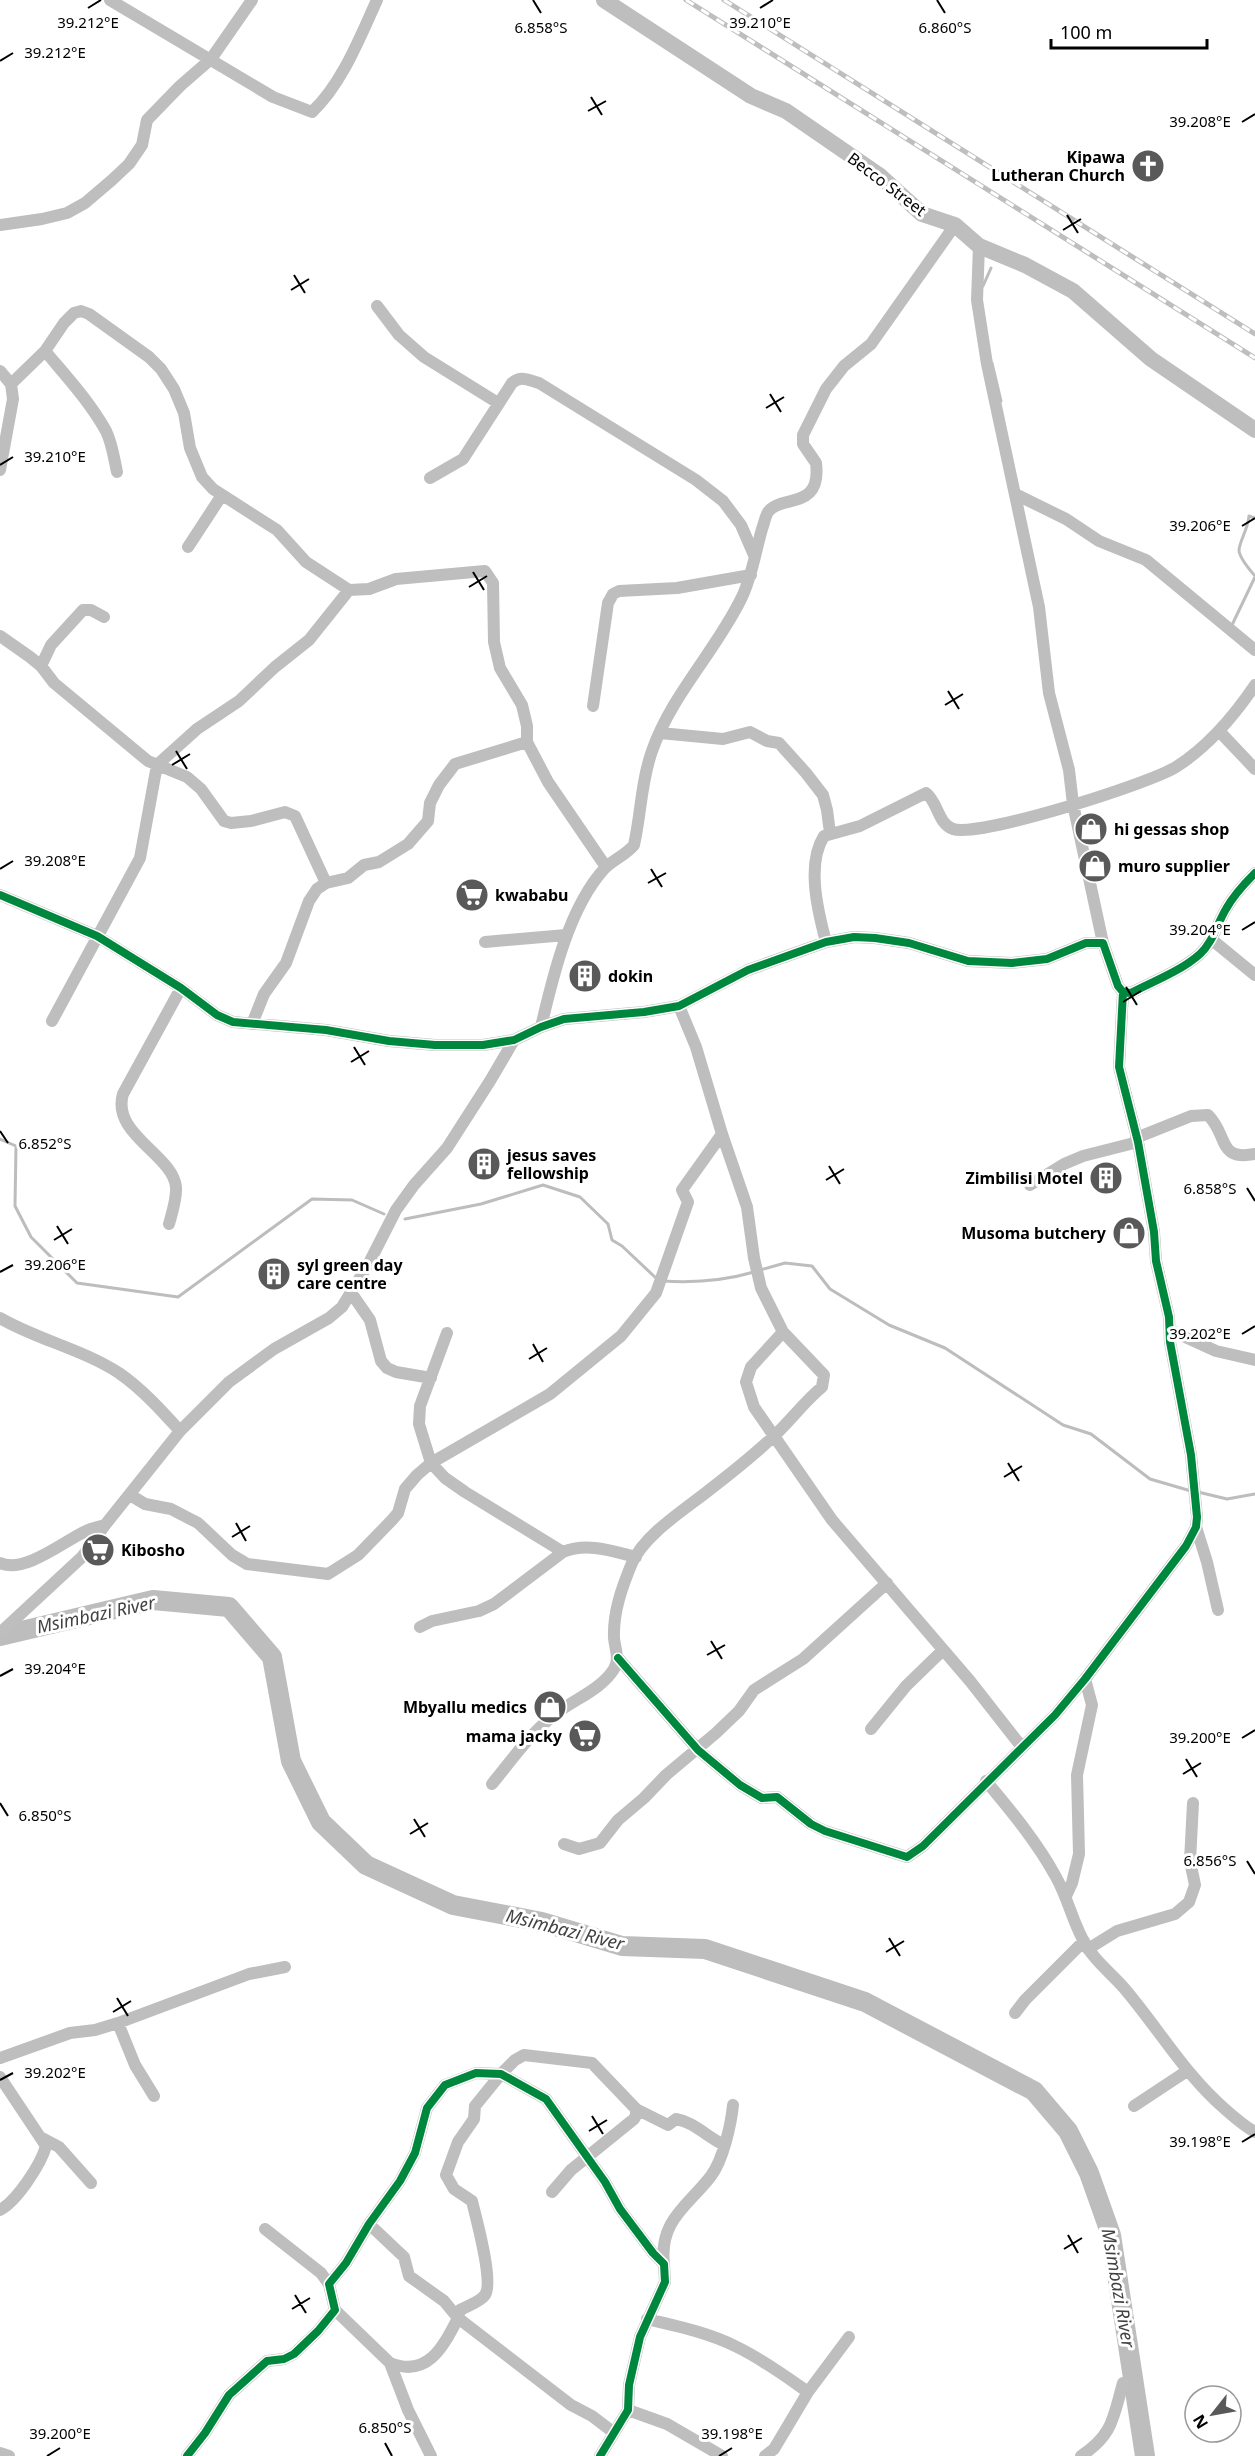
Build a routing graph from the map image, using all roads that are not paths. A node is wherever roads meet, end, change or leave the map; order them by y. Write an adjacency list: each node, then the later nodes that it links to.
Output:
1 (110, 0): 5 (street)
2 (252, 0): 5 (street)
3 (378, 0): 5 (street)
4 (604, 0): 7 (street, Becco Street)
5 (211, 59): 6 (street)
6 (0, 225)
7 (955, 225): 8 (street, Becco Street); 21 (street)
8 (979, 246): 14 (street, Becco Street); 18 (street)
9 (377, 306): 13 (street)
10 (45, 351): 12 (street); 16 (street); 19 (street)
11 (0, 371): 12 (street)
12 (11, 384): 15 (street)
13 (498, 403): 17 (street); 21 (street)
14 (1255, 430)
15 (0, 470)
16 (117, 472)
17 (430, 478)
18 (1015, 494): 26 (street); 35 (street)
19 (222, 495): 20 (street); 23 (street)
20 (188, 547)
21 (754, 555): 22 (street)
22 (751, 575): 29 (street); 31 (street)
23 (349, 590): 32 (street); 33 (street)
24 (104, 617): 27 (street)
25 (0, 636): 27 (street)
26 (1255, 650)
27 (41, 666): 33 (street)
28 (1255, 685): 30 (street)
29 (593, 706)
30 (1219, 731): 34 (street); 35 (street)
31 (660, 733): 36 (street); 37 (street)
32 (527, 742): 37 (street); 39 (street)
33 (157, 765): 39 (street); 42 (street)
34 (1255, 769)
35 (1073, 804): 36 (street); 46 (street)
36 (830, 833): 45 (street)
37 (606, 867): 41 (street)
38 (1255, 873): 43 (street)
39 (326, 883): 52 (street)
40 (0, 895): 42 (street)
41 (566, 935): 44 (street); 53 (street)
42 (97, 936): 48 (street); 51 (street)
43 (1211, 939): 47 (street); 49 (street)
44 (485, 942)
45 (826, 942): 46 (street); 50 (street)
46 (1103, 943): 49 (street)
47 (1255, 975)
48 (181, 988): 52 (street); 59 (street)
49 (1123, 992): 56 (street)
50 (679, 1006): 53 (street); 55 (street)
51 (52, 1021)
52 (252, 1024): 54 (street)
53 (541, 1027): 54 (street)
54 (514, 1040): 60 (street)
55 (722, 1134): 63 (street); 69 (street)
56 (1137, 1140): 57 (street); 58 (street); 62 (street)
57 (1255, 1154)
58 (1030, 1185)
59 (169, 1224)
60 (352, 1293): 66 (street); 67 (street)
61 (0, 1318): 67 (street)
62 (1170, 1330): 65 (street); 72 (street)
63 (783, 1332): 68 (street); 68 (street)
64 (447, 1333): 66 (street)
65 (1255, 1360)
66 (431, 1378): 69 (street)
67 (180, 1431): 70 (street)
68 (774, 1435): 74 (street); 76 (street)
69 (431, 1463): 70 (street); 73 (street)
70 (130, 1495): 71 (street)
71 (105, 1525): 75 (street); 79 (street)
72 (1196, 1527): 77 (street); 82 (street)
73 (563, 1552): 74 (street); 78 (street)
74 (636, 1557): 81 (street)
75 (0, 1563)
76 (887, 1583): 80 (street); 85 (street)
77 (1218, 1610)
78 (420, 1627)
79 (0, 1633)
80 (942, 1651): 83 (street); 84 (street)
81 (618, 1658): 85 (street); 87 (street)
82 (1085, 1679): 84 (street); 90 (street)
83 (871, 1729)
84 (1021, 1746): 86 (street)
85 (698, 1750): 86 (street); 89 (street)
86 (986, 1781): 90 (street)
87 (492, 1784)
88 (1193, 1803): 91 (street)
89 (564, 1844)
90 (1065, 1896): 91 (street)
91 (1086, 1945): 93 (street); 96 (street)
92 (285, 1967): 94 (street)
93 (1015, 2013)
94 (118, 2023): 95 (street); 99 (street)
95 (0, 2058)
96 (1187, 2071): 101 (street); 103 (street)
97 (501, 2074): 102 (street); 106 (street); 110 (street); 115 (street)
98 (0, 2077): 104 (street)
99 (154, 2096)
100 (733, 2105): 105 (street)
101 (1134, 2106)
102 (636, 2109): 105 (street); 106 (street)
103 (1255, 2132)
104 (42, 2138): 107 (street); 109 (street)
105 (724, 2145): 112 (street)
106 (587, 2156): 108 (street); 112 (street)
107 (91, 2183)
108 (552, 2192)
109 (0, 2210)
110 (369, 2224): 113 (street); 115 (street)
111 (265, 2229): 113 (street)
112 (663, 2264): 116 (street)
113 (329, 2284): 114 (street)
114 (335, 2310): 118 (street); 125 (street)
115 (459, 2318): 118 (street); 122 (street)
116 (647, 2319): 120 (street); 121 (street)
117 (849, 2337): 120 (street)
118 (390, 2363): 126 (street)
119 (1124, 2383): 130 (street)
120 (808, 2392): 129 (street)
121 (628, 2410): 122 (street); 128 (street)
122 (613, 2432): 127 (street)
123 (0, 2453): 124 (street)
124 (9, 2456)
125 (187, 2456)
126 (431, 2456)
127 (600, 2456)
128 (722, 2456)
129 (765, 2456)
130 (1081, 2456)

